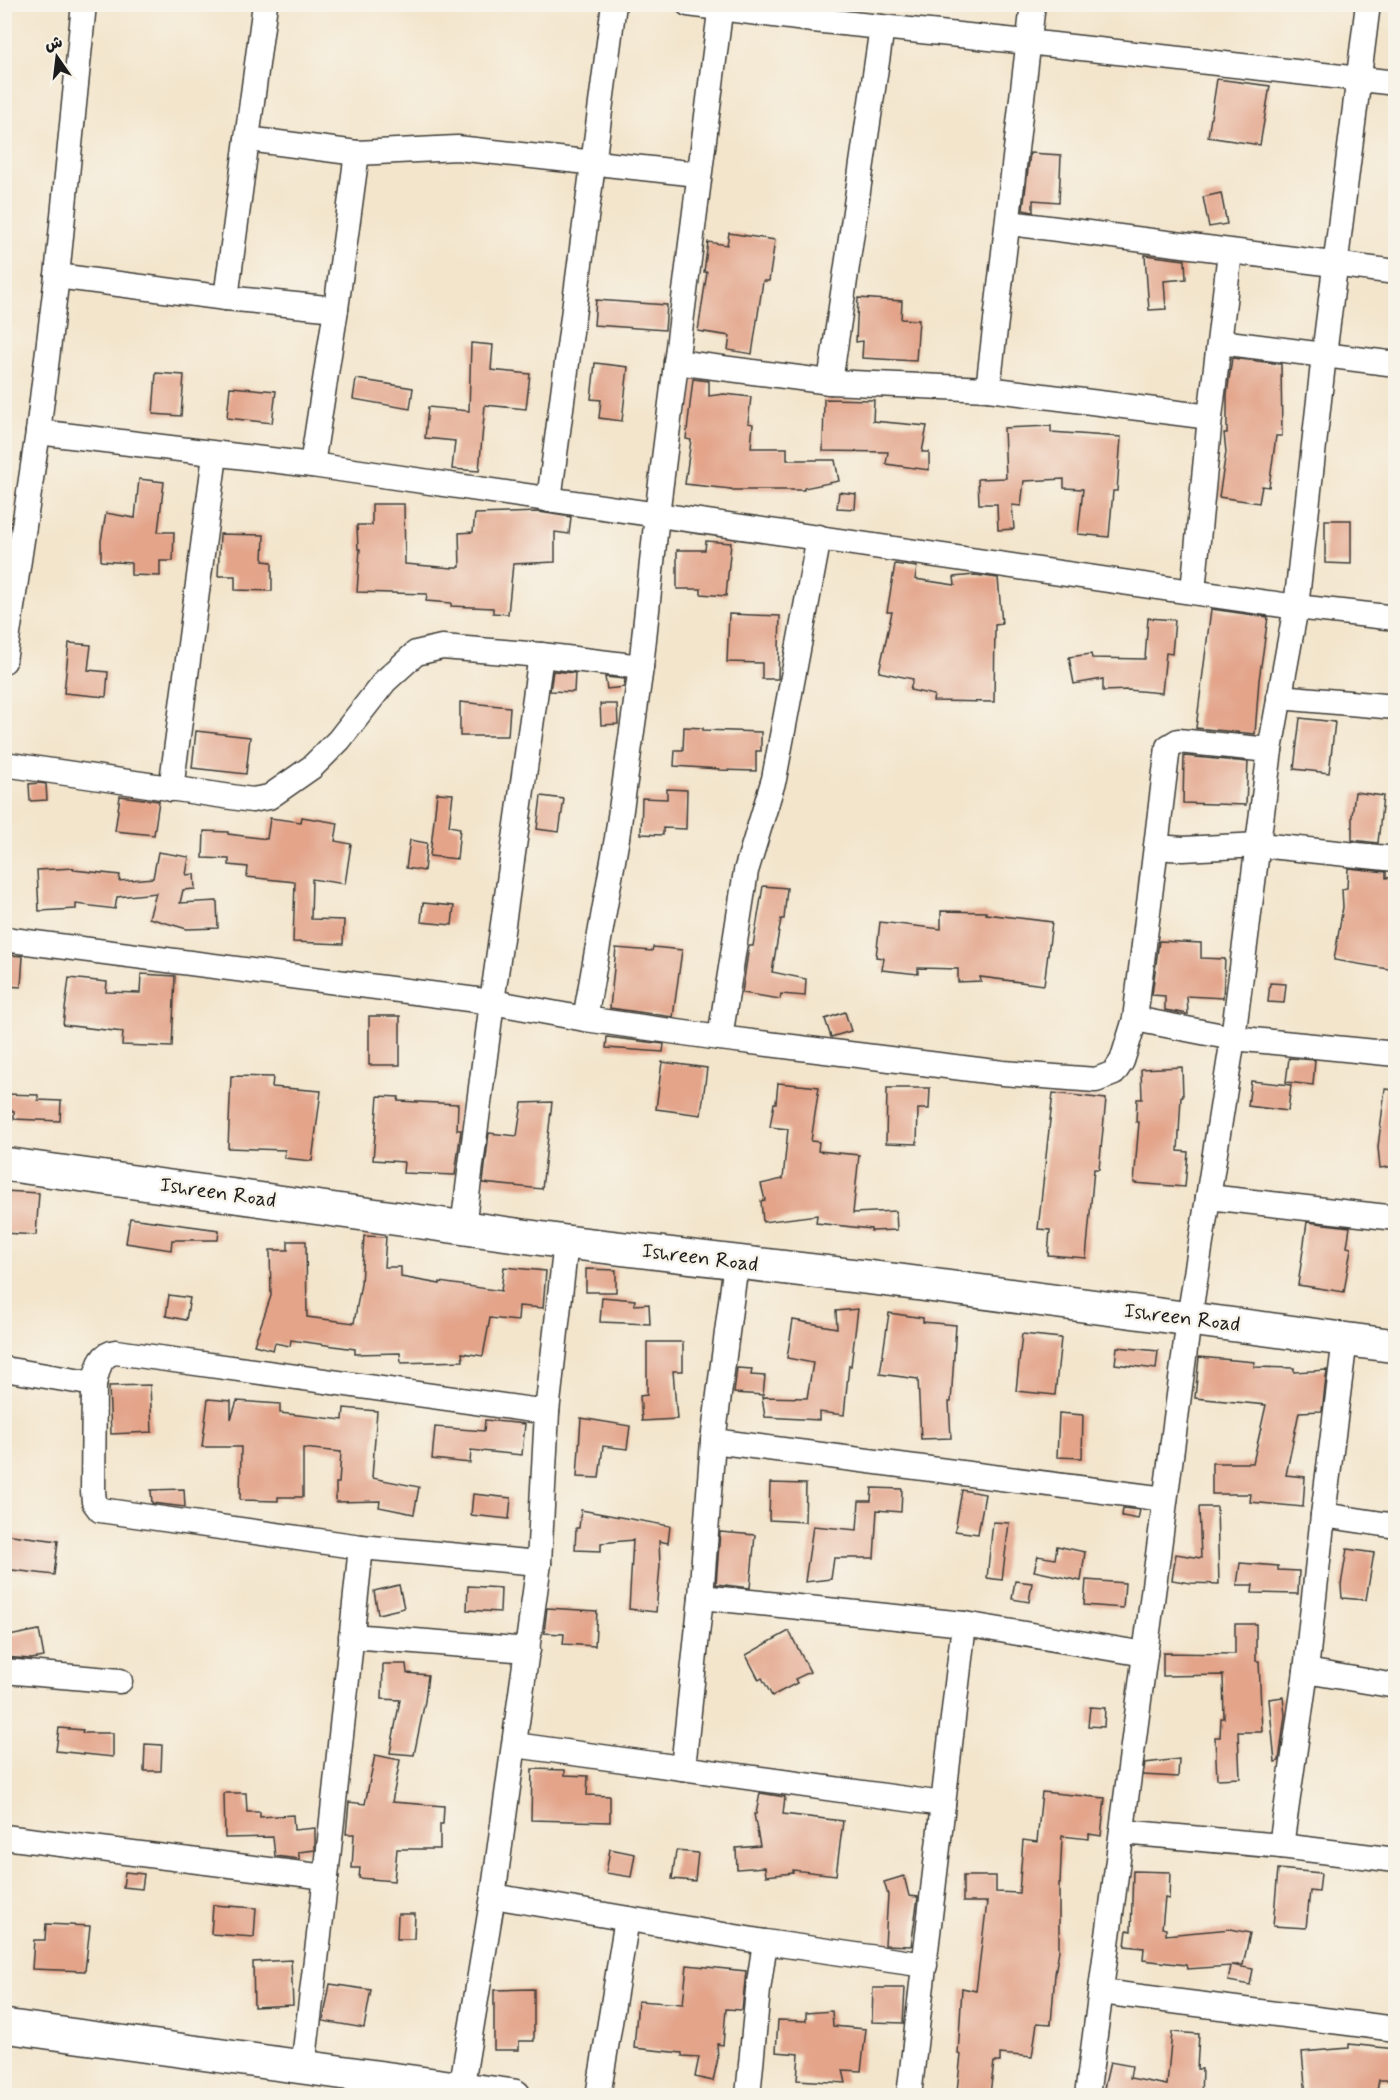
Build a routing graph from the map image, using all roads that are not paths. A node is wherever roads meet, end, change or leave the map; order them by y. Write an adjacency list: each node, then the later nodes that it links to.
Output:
1 (84, 4): 21 (street)
2 (265, 4): 13 (street)
3 (614, 4): 15 (street)
4 (688, 4): 7 (street)
5 (1033, 4): 10 (street)
6 (1368, 4): 11 (street)
7 (721, 6): 8 (street); 16 (street)
8 (814, 12): 9 (street)
9 (882, 27): 10 (street); 28 (street)
10 (1027, 42): 11 (street); 17 (street)
11 (1359, 78): 12 (street); 19 (street)
12 (1395, 83)
13 (247, 139): 14 (street); 22 (street)
14 (357, 153): 15 (street); 23 (street)
15 (594, 163): 16 (street); 34 (street)
16 (698, 174): 26 (street)
17 (1009, 223): 18 (street); 29 (street)
18 (1230, 252): 19 (street); 24 (street)
19 (1336, 264): 20 (street); 25 (street)
20 (1395, 272)
21 (57, 276): 22 (street); 31 (street)
22 (226, 298): 23 (street)
23 (336, 309): 33 (street)
24 (1220, 342): 25 (street); 30 (street)
25 (1324, 355): 27 (street); 38 (street)
26 (676, 362): 28 (street); 35 (street)
27 (1395, 364)
28 (830, 382): 29 (street)
29 (988, 389): 30 (street)
30 (1210, 417): 37 (street)
31 (38, 432): 32 (street); 41 (street)
32 (215, 454): 33 (street); 47 (street)
33 (312, 465): 34 (street)
34 (549, 500): 35 (street)
35 (657, 515): 36 (street); 42 (street)
36 (819, 537): 37 (street); 55 (street)
37 (1193, 591): 38 (street)
38 (1296, 607): 39 (street); 43 (street)
39 (1395, 618)
40 (541, 655): 42 (street); 47 (street); 52 (street)
41 (4, 661)
42 (641, 667): 53 (street)
43 (1279, 697): 44 (street); 45 (street)
44 (1395, 707)
45 (1270, 750): 48 (street); 49 (street)
46 (4, 764): 47 (street)
47 (171, 789)
48 (1259, 845): 49 (street); 50 (street); 56 (street)
49 (1156, 847): 54 (street)
50 (1395, 859)
51 (4, 939): 52 (street)
52 (492, 1002): 53 (street); 61 (street)
53 (585, 1019): 55 (street)
54 (1135, 1019): 55 (street); 56 (street)
55 (720, 1038)
56 (1233, 1038): 57 (street); 59 (street)
57 (1395, 1054)
58 (4, 1164): 61 (street, Ishreen Road)
59 (1208, 1197): 60 (street); 64 (street)
60 (1395, 1218)
61 (463, 1227): 62 (street, Ishreen Road)
62 (566, 1242): 63 (street, Ishreen Road); 69 (street)
63 (736, 1263): 64 (street, Ishreen Road); 70 (street)
64 (1189, 1319): 65 (street, Ishreen Road); 71 (street)
65 (1345, 1339): 66 (street, Ishreen Road); 72 (street)
66 (1395, 1346)
67 (4, 1369): 68 (street)
68 (94, 1384): 69 (street); 74 (street)
69 (547, 1412): 75 (street)
70 (713, 1441): 71 (street); 76 (street)
71 (1165, 1499): 80 (street)
72 (1323, 1515): 73 (street); 82 (street)
73 (1395, 1526)
74 (361, 1547): 75 (street); 78 (street)
75 (538, 1563): 79 (street)
76 (701, 1598): 77 (street); 86 (street)
77 (964, 1624): 80 (street); 87 (street)
78 (351, 1636): 79 (street); 92 (street)
79 (528, 1650): 85 (street)
80 (1145, 1654): 88 (street)
81 (4, 1671): 83 (street)
82 (1306, 1671): 84 (street); 90 (street)
83 (120, 1681)
84 (1395, 1686)
85 (515, 1745): 86 (street); 93 (street)
86 (683, 1768): 87 (street)
87 (943, 1804): 96 (street)
88 (1122, 1832): 90 (street); 97 (street)
89 (4, 1837): 92 (street)
90 (1281, 1846): 91 (street)
91 (1395, 1860)
92 (326, 1877): 100 (street)
93 (493, 1896): 94 (street); 101 (street)
94 (627, 1919): 95 (street); 103 (street)
95 (765, 1942): 96 (street); 104 (street)
96 (925, 1965): 105 (street)
97 (1101, 1992): 99 (street); 106 (street)
98 (4, 2026): 100 (street)
99 (1395, 2028)
100 (303, 2067): 101 (street)
101 (461, 2092): 102 (street)
102 (514, 2096)
103 (598, 2096)
104 (748, 2096)
105 (909, 2096)
106 (1087, 2096)

